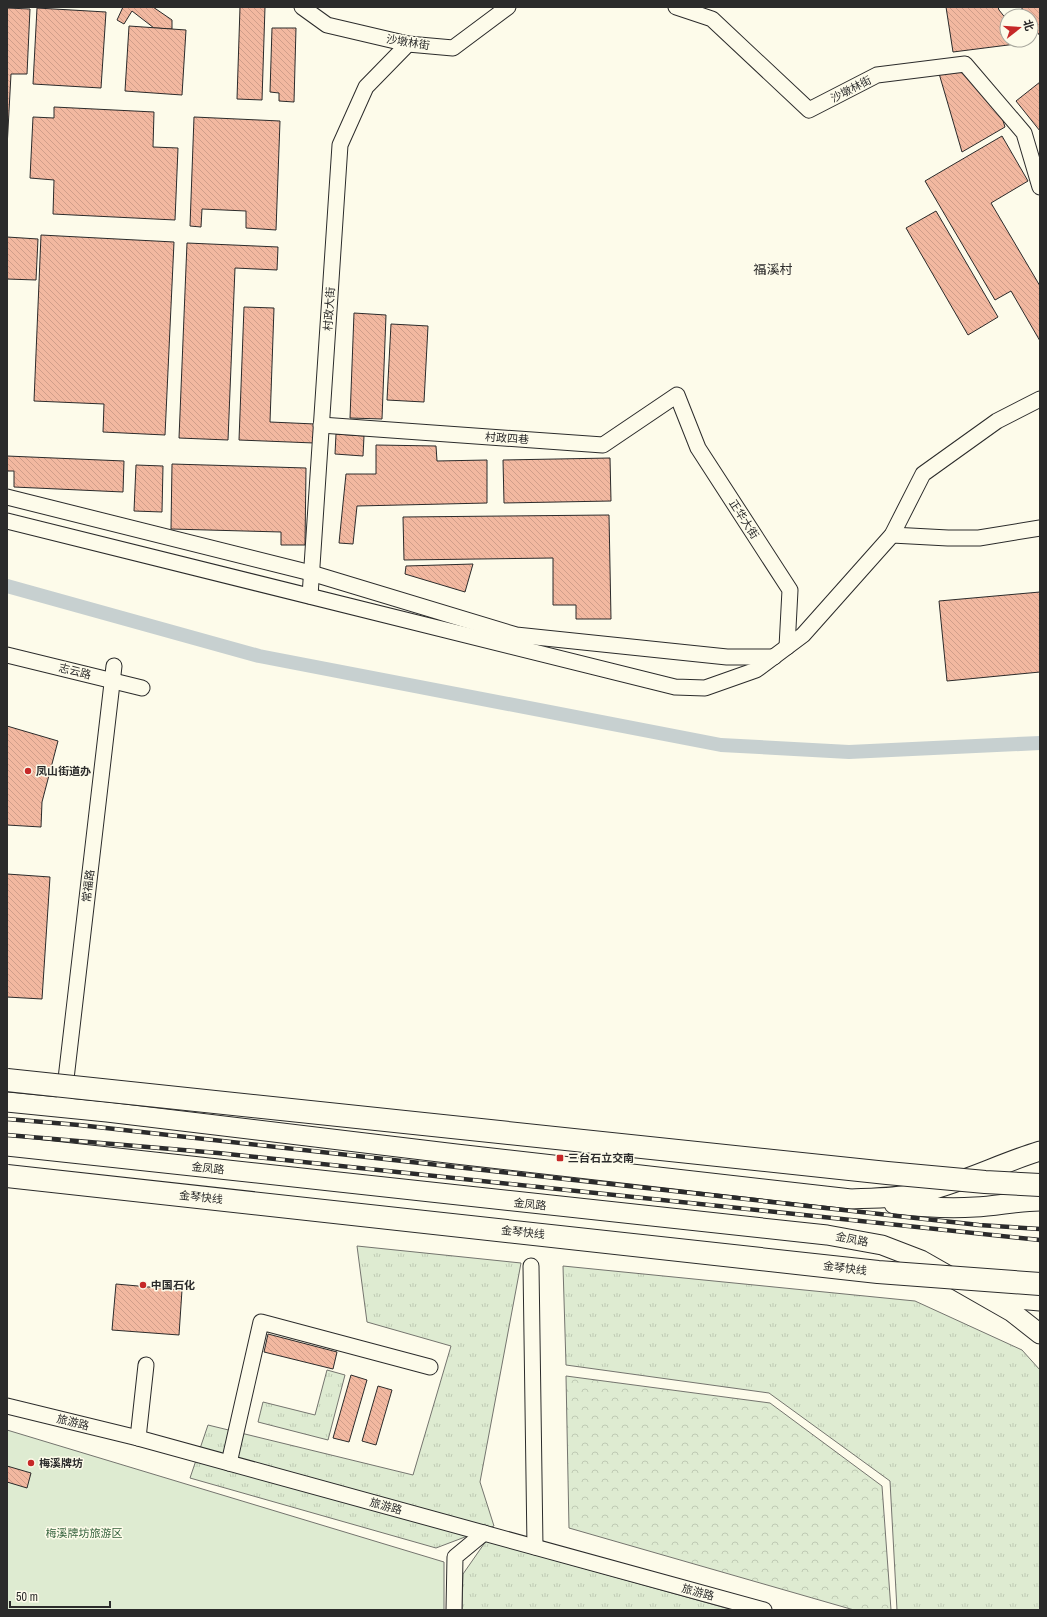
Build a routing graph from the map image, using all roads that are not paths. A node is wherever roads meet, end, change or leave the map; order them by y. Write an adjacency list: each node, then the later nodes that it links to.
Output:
1 (302, 7): 4 (street, 沙墩林街)
2 (508, 7): 4 (street, 沙墩林街)
3 (676, 7): 5 (street, 沙墩林街)
4 (408, 44): 8 (street, 村政大街)
5 (1040, 187)
6 (677, 395): 8 (street, 村政四巷); 15 (street, 正华大街)
7 (1040, 399): 12 (street)
8 (321, 424): 13 (street, 村政大街)
9 (7, 497): 13 (street)
10 (7, 521): 14 (street)
11 (1040, 528): 12 (street)
12 (892, 535): 15 (street)
13 (311, 573): 14 (street, 村政大街); 17 (street)
14 (310, 596): 17 (street)
15 (787, 647): 17 (street)
16 (7, 655): 19 (street, 志云路)
17 (774, 657)
18 (114, 666): 19 (street, 常福路)
19 (111, 680): 20 (street, 志云路); 23 (street, 常福路)
20 (142, 688)
21 (7, 1080): 27 (highway, bridge)
22 (7, 1102): 23 (main road)
23 (62, 1108): 28 (main road)
24 (7, 1146): 32 (main road, 金凤路)
25 (1040, 1151): 28 (main road)
26 (7, 1176): 31 (highway, 金琴快线, bridge)
27 (1040, 1185)
28 (851, 1199): 29 (main road)
29 (1040, 1201)
30 (531, 1266): 41 (street)
31 (1040, 1284)
32 (983, 1297): 33 (main road, 金凤路); 34 (main road)
33 (1040, 1301)
34 (1040, 1334)
35 (146, 1365): 38 (street)
36 (430, 1366): 39 (street)
37 (7, 1406): 38 (street, 旅游路)
38 (138, 1438): 39 (street, 旅游路)
39 (229, 1463): 40 (street, 旅游路)
40 (484, 1533): 41 (street, 旅游路); 42 (street)
41 (535, 1547): 43 (street, 旅游路)
42 (454, 1610)
43 (764, 1610)

